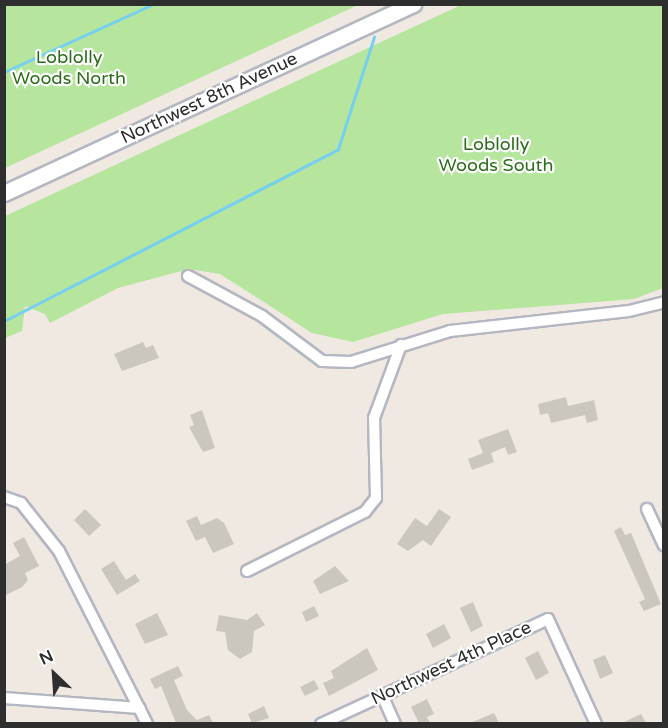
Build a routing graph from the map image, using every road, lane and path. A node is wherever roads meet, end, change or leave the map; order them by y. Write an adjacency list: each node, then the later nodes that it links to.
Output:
1 (413, 4): 2 (street, Northwest 8th Avenue)
2 (4, 193)
3 (188, 276): 5 (street)
4 (663, 302): 5 (street)
5 (401, 345): 9 (street)
6 (4, 497): 12 (street)
7 (647, 509): 8 (street)
8 (663, 545)
9 (246, 571)
10 (382, 695): 13 (street, Northwest 4th Place); 15 (street, Northwest 4th Place); 16 (street)
11 (4, 698): 12 (street)
12 (140, 708): 14 (street)
13 (591, 722)
14 (147, 723)
15 (321, 723)
16 (395, 723)

